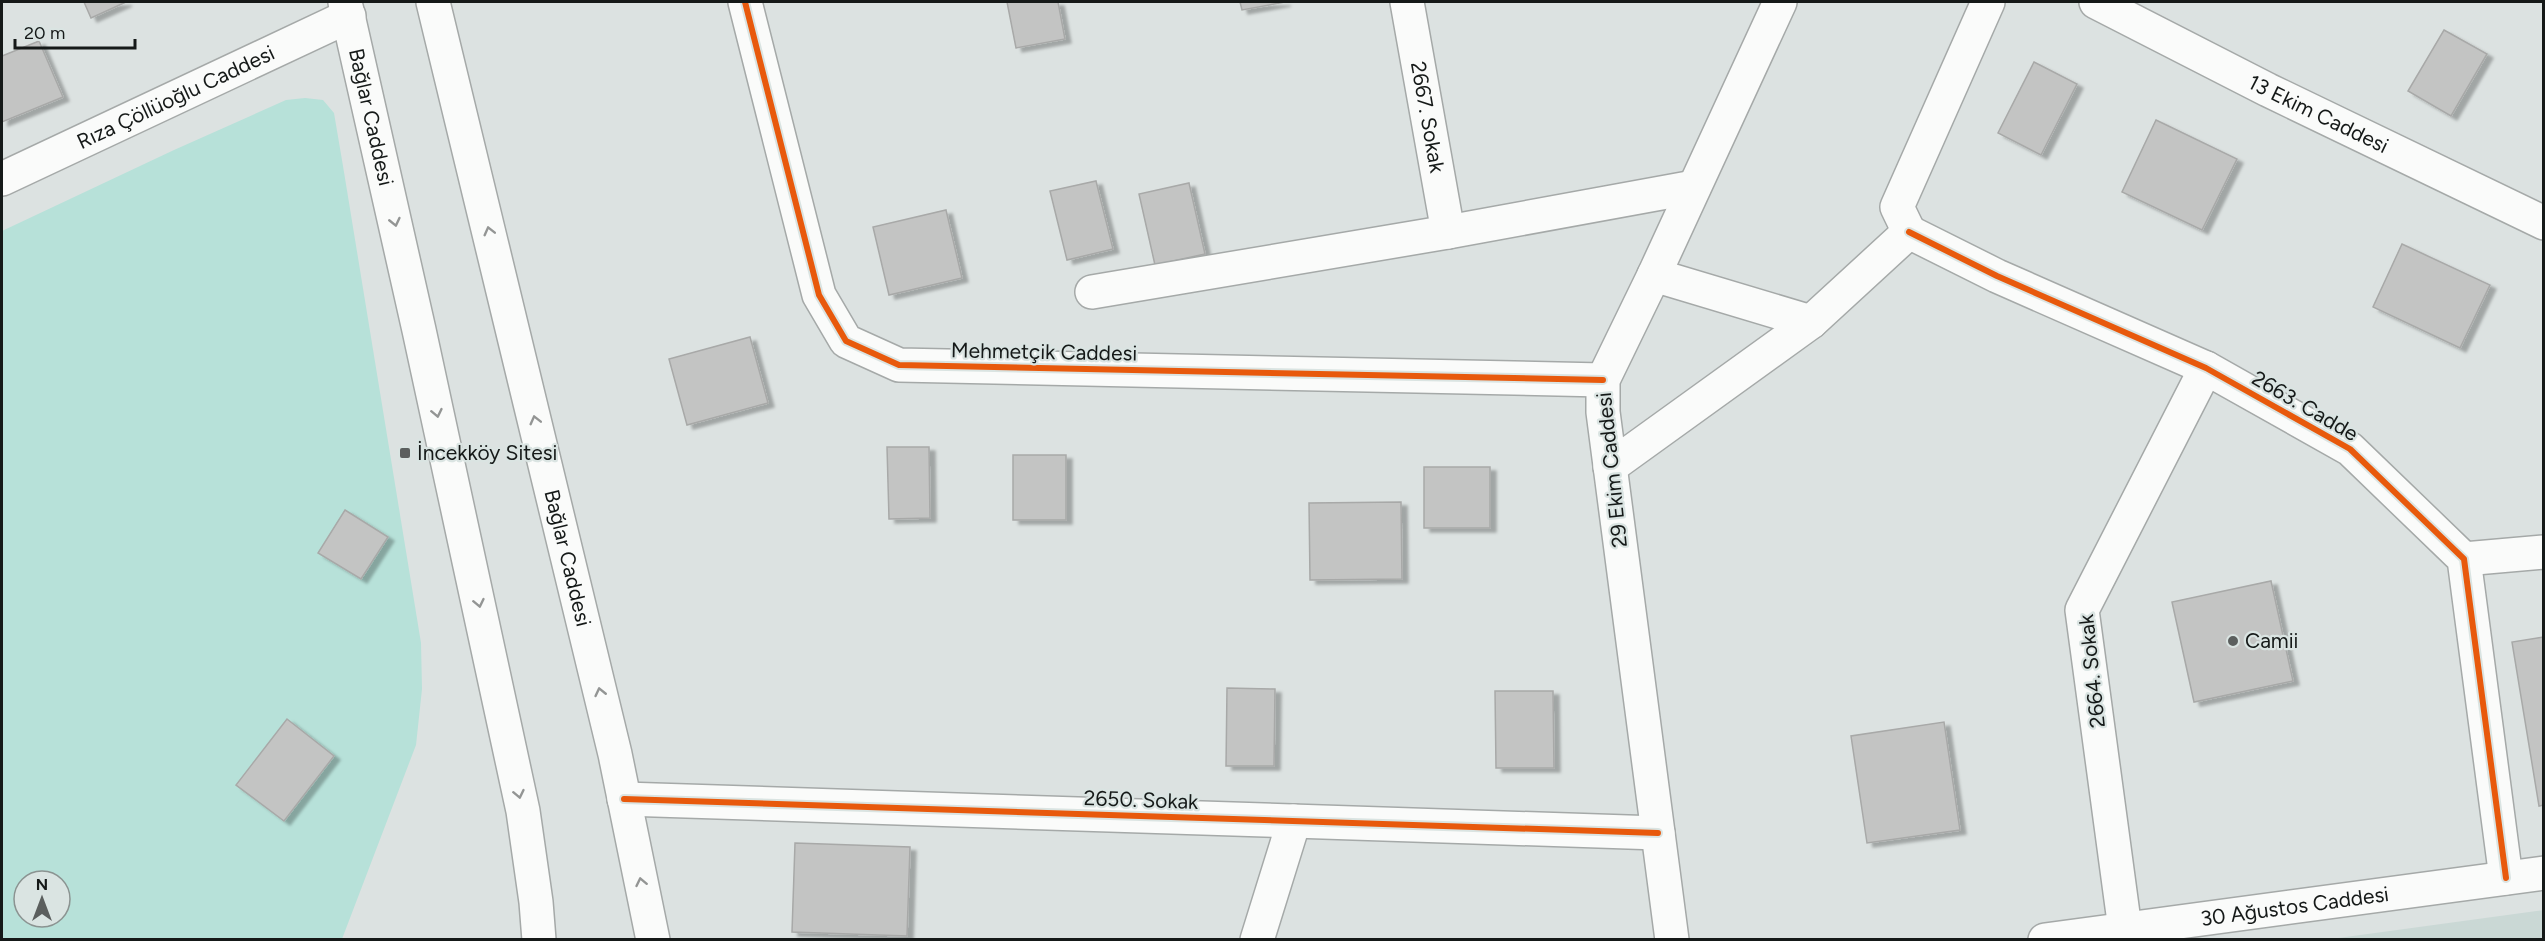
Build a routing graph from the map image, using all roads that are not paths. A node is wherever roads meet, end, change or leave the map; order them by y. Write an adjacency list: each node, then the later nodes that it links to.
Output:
1 (433, 2): 21 (street, Bağlar Caddesi, one-way to 1)
2 (745, 2): 17 (street, Mehmetçik Caddesi)
3 (1407, 2): 11 (street, 2667. Sokak)
4 (1780, 2): 9 (street, 29 Ekim Caddesi)
5 (1988, 2): 12 (street)
6 (2096, 2): 10 (street, 13 Ekim Caddesi)
7 (347, 9): 8 (street, Rıza Çöllüoğlu Caddesi); 27 (street, Bağlar Caddesi, one-way to 27)
8 (2, 179)
9 (1694, 187): 11 (street); 13 (street, 29 Ekim Caddesi)
10 (2544, 223)
11 (1448, 232): 14 (street)
12 (1909, 232): 15 (street); 16 (street, 2663. Cadde)
13 (1654, 275): 15 (street); 17 (street, 29 Ekim Caddesi)
14 (1092, 292)
15 (1811, 322): 18 (street)
16 (2206, 368): 20 (street, 2663. Cadde); 26 (street, 2664. Sokak)
17 (1603, 380): 18 (street, 29 Ekim Caddesi)
18 (1610, 467): 23 (street, 29 Ekim Caddesi)
19 (2544, 552): 20 (street)
20 (2464, 559): 25 (street)
21 (624, 799): 22 (street, 2650. Sokak); 28 (street, Bağlar Caddesi, one-way to 21)
22 (1294, 821): 23 (street, 2650. Sokak); 29 (street)
23 (1658, 833): 30 (street, 29 Ekim Caddesi)
24 (2544, 873): 25 (street, 30 Ağustos Caddesi)
25 (2506, 878): 26 (street, 30 Ağustos Caddesi)
26 (2125, 929): 31 (street, 30 Ağustos Caddesi)
27 (538, 939)
28 (653, 939)
29 (1257, 939)
30 (1672, 939)
31 (2045, 939)

